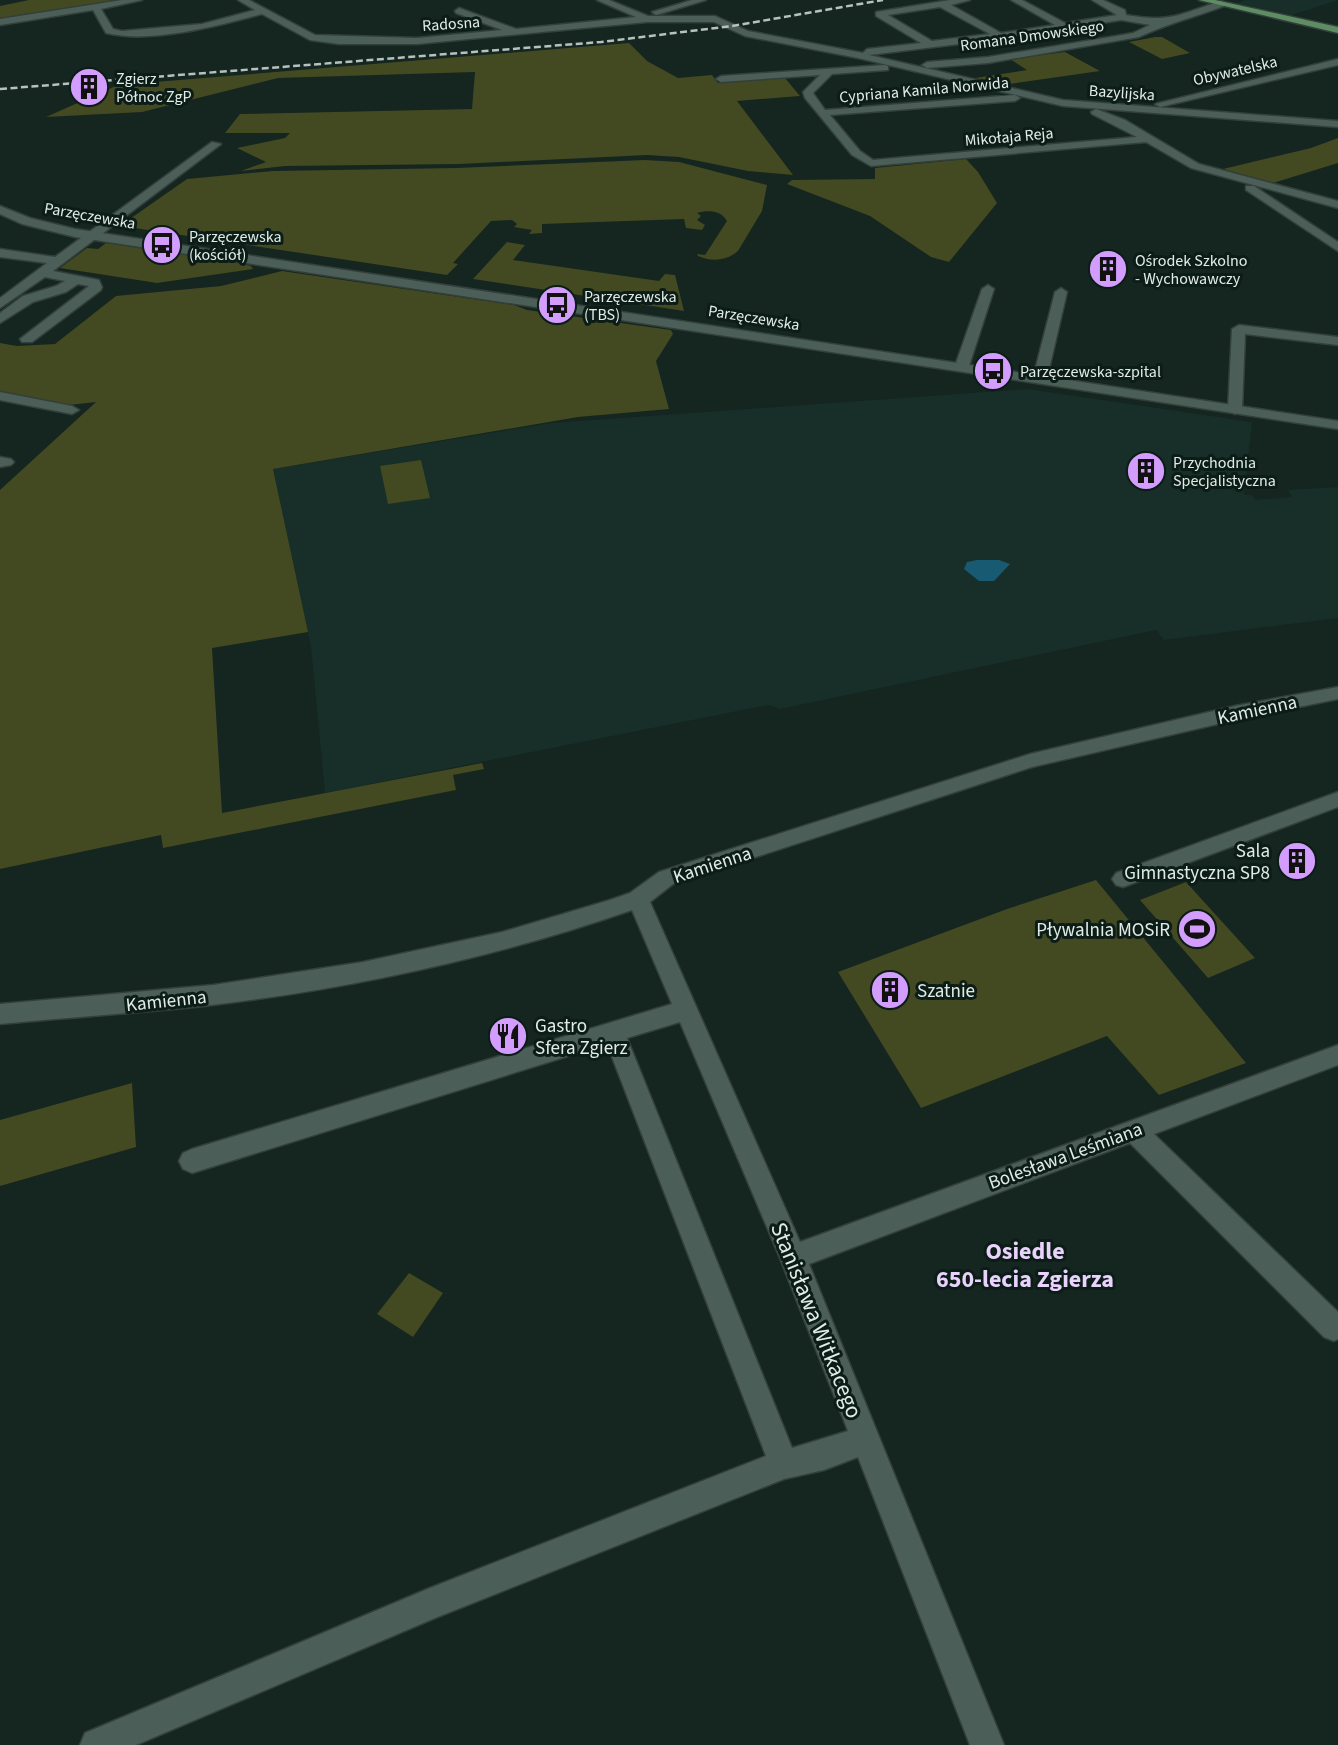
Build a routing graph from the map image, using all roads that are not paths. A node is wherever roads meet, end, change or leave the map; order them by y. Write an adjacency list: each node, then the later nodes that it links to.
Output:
1 (138, 0): 11 (street)
2 (242, 0): 13 (street, Radosna)
3 (601, 0): 14 (street)
4 (702, 0): 14 (street)
5 (966, 0): 9 (street)
6 (1015, 0): 18 (street)
7 (1096, 0): 15 (street)
8 (1203, 0): 10 (main road)
9 (942, 4): 21 (street); 22 (street)
10 (1221, 4): 17 (street); 19 (main road)
11 (96, 7): 13 (street); 16 (street)
12 (459, 10): 20 (street)
13 (263, 12): 20 (street, Radosna)
14 (644, 17): 20 (street, Radosna); 23 (street, Bazylijska)
15 (1121, 17): 17 (street); 18 (street)
16 (0, 22)
17 (1156, 23): 25 (street, Romana Dmowskiego)
18 (1064, 26): 21 (street)
19 (1338, 30)
20 (518, 33)
21 (1000, 36): 22 (street)
22 (930, 44): 23 (street)
23 (858, 55): 25 (street, Bazylijska)
24 (1338, 62): 30 (street, Obywatelska)
25 (908, 66): 26 (street, Bazylijska); 28 (street, Bazylijska)
26 (831, 71): 27 (street, Bazylijska); 31 (street, Mikołaja Reja)
27 (721, 79)
28 (1027, 94): 29 (street, Bazylijska); 31 (street, Cypriana Kamila Norwida)
29 (1063, 103): 30 (street, Bazylijska); 32 (street, Mikołaja Reja)
30 (1139, 109): 32 (street); 33 (street, Bazylijska)
31 (822, 113): 34 (street, Mikołaja Reja)
32 (1112, 117): 34 (street, Mikołaja Reja)
33 (1338, 124)
34 (1147, 139): 37 (street)
35 (216, 144): 41 (street)
36 (1247, 186): 40 (street)
37 (1296, 194): 38 (street); 40 (street)
38 (1338, 205)
39 (0, 210): 41 (street, Parzęczewska)
40 (1300, 221): 42 (street)
41 (91, 235): 44 (street); 53 (street, Parzęczewska)
42 (1338, 247)
43 (0, 253): 44 (street)
44 (56, 261): 45 (street)
45 (44, 273): 46 (street); 49 (street)
46 (75, 280): 50 (street); 51 (street)
47 (988, 289): 53 (street)
48 (1061, 292): 54 (street)
49 (0, 304)
50 (0, 319)
51 (27, 339)
52 (1338, 341): 57 (street)
53 (962, 366): 54 (street, Parzęczewska)
54 (1040, 378): 57 (street, Parzęczewska)
55 (0, 396): 56 (street)
56 (72, 410)
57 (1235, 410): 58 (street, Parzęczewska)
58 (1338, 425)
59 (1338, 693): 62 (street, Kamienna)
60 (1338, 799): 61 (street)
61 (1123, 879)
62 (638, 900): 63 (street, Stanisława Witkacego); 64 (street, Kamienna)
63 (686, 1010): 65 (street); 69 (street, Stanisława Witkacego)
64 (0, 1014)
65 (613, 1031): 68 (street); 72 (street)
66 (1338, 1055): 67 (street, Bolesława Leśmiana)
67 (1133, 1130): 69 (street, Bolesława Leśmiana); 70 (street)
68 (192, 1161)
69 (793, 1256): 71 (street, Stanisława Witkacego)
70 (1334, 1327)
71 (864, 1440): 72 (street); 74 (street, Stanisława Witkacego)
72 (784, 1464): 73 (street)
73 (97, 1745)
74 (987, 1745)

